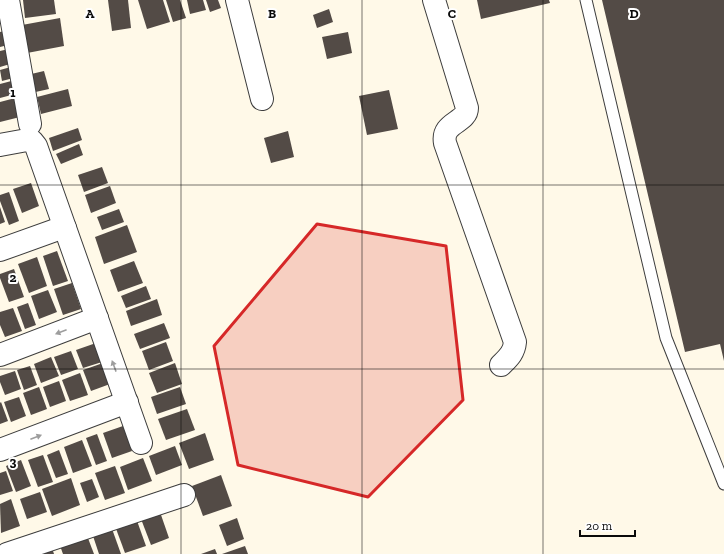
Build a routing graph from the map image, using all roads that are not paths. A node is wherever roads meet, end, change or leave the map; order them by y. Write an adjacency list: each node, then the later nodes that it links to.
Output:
1 (8, 0): 6 (street)
2 (237, 0): 5 (street)
3 (434, 0): 12 (street)
4 (586, 0): 16 (lane)
5 (262, 99)
6 (30, 124)
7 (0, 145): 8 (street)
8 (65, 228): 9 (street); 10 (street)
9 (0, 250)
10 (97, 318): 11 (street, one-way to 11); 13 (street, one-way to 10)
11 (0, 355)
12 (501, 365)
13 (127, 402): 14 (street); 15 (street, one-way to 13)
14 (141, 443)
15 (0, 450)
16 (724, 484)
17 (184, 495): 18 (street)
18 (7, 554)

